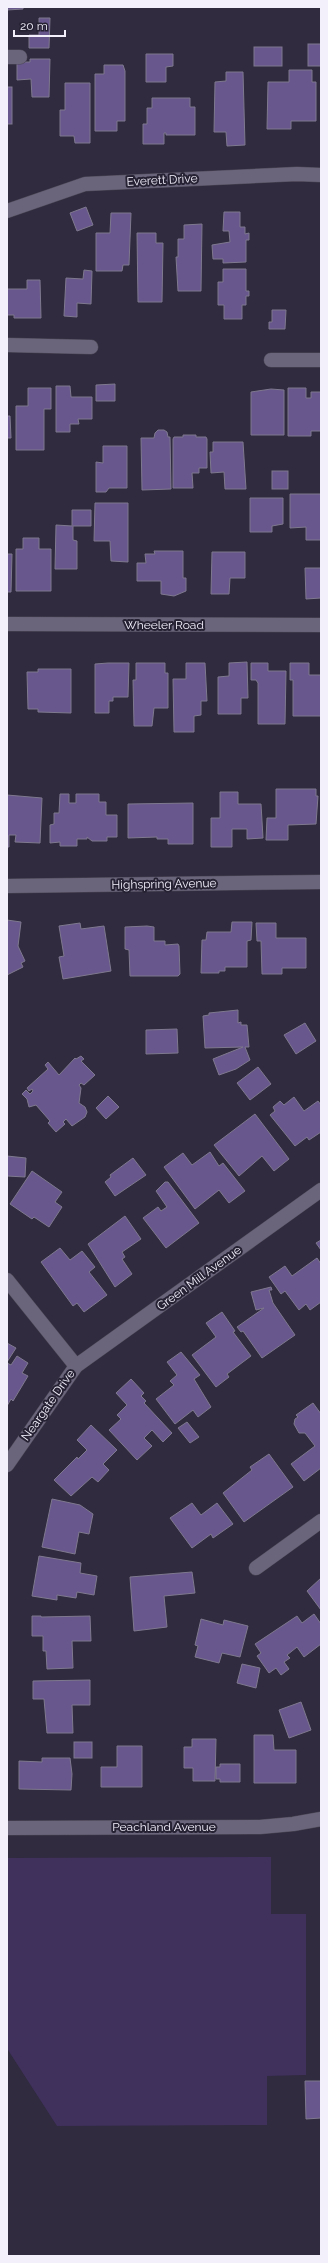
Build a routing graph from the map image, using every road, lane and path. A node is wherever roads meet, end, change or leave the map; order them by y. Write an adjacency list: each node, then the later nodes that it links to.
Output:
1 (321, 175): 2 (street, Everett Drive)
2 (7, 211)
3 (7, 345): 4 (street)
4 (91, 346)
5 (271, 360): 6 (street)
6 (321, 360)
7 (7, 624): 8 (street, Wheeler Road)
8 (321, 625)
9 (321, 882): 10 (street, Highspring Avenue)
10 (7, 886)
11 (321, 1190): 13 (street, Green Mill Avenue)
12 (7, 1280): 13 (street)
13 (76, 1366): 14 (street, Neargate Drive)
14 (7, 1465)
15 (321, 1521): 16 (street)
16 (256, 1568)
17 (321, 1819): 18 (street, Peachland Avenue)
18 (7, 1828)

